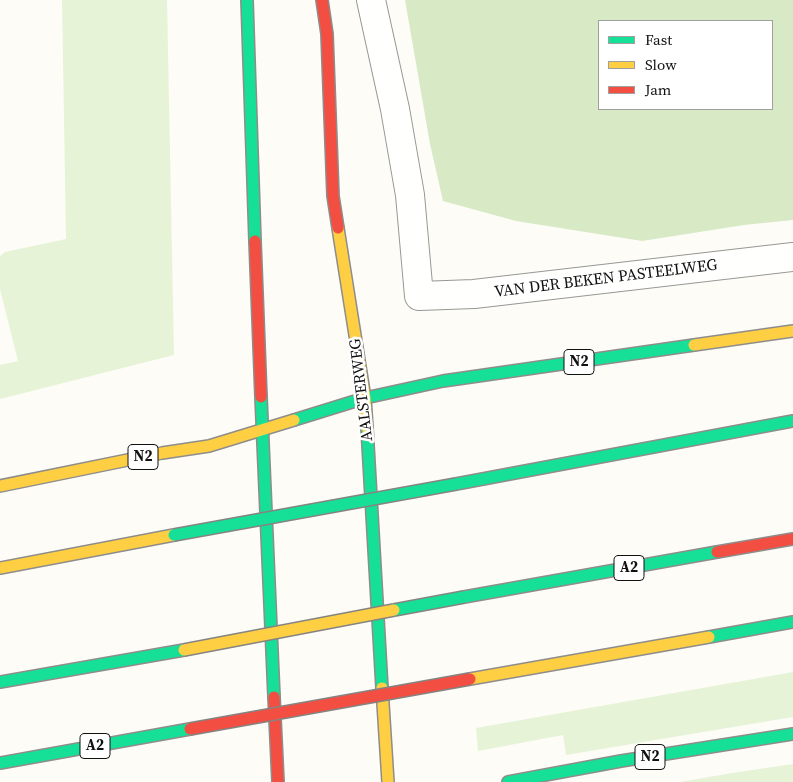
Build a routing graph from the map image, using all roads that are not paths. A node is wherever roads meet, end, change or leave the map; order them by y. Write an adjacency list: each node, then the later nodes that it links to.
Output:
1 (248, 0): 8 (main road)
2 (322, 0): 6 (main road, AALSTERWEG)
3 (371, 0): 4 (street, VAN DER BEKEN PASTEELWEG)
4 (793, 257)
5 (793, 331): 6 (main road, N2)
6 (365, 398): 8 (main road); 17 (main road, AALSTERWEG)
7 (793, 421): 11 (main road, bridge)
8 (262, 430): 9 (main road, N2); 16 (main road)
9 (0, 486)
10 (793, 539): 13 (main road, A2, bridge)
11 (0, 568)
12 (793, 622): 15 (main road, A2, bridge)
13 (0, 682)
14 (793, 734): 18 (main road, N2)
15 (0, 763)
16 (278, 782)
17 (388, 782)
18 (508, 782)

